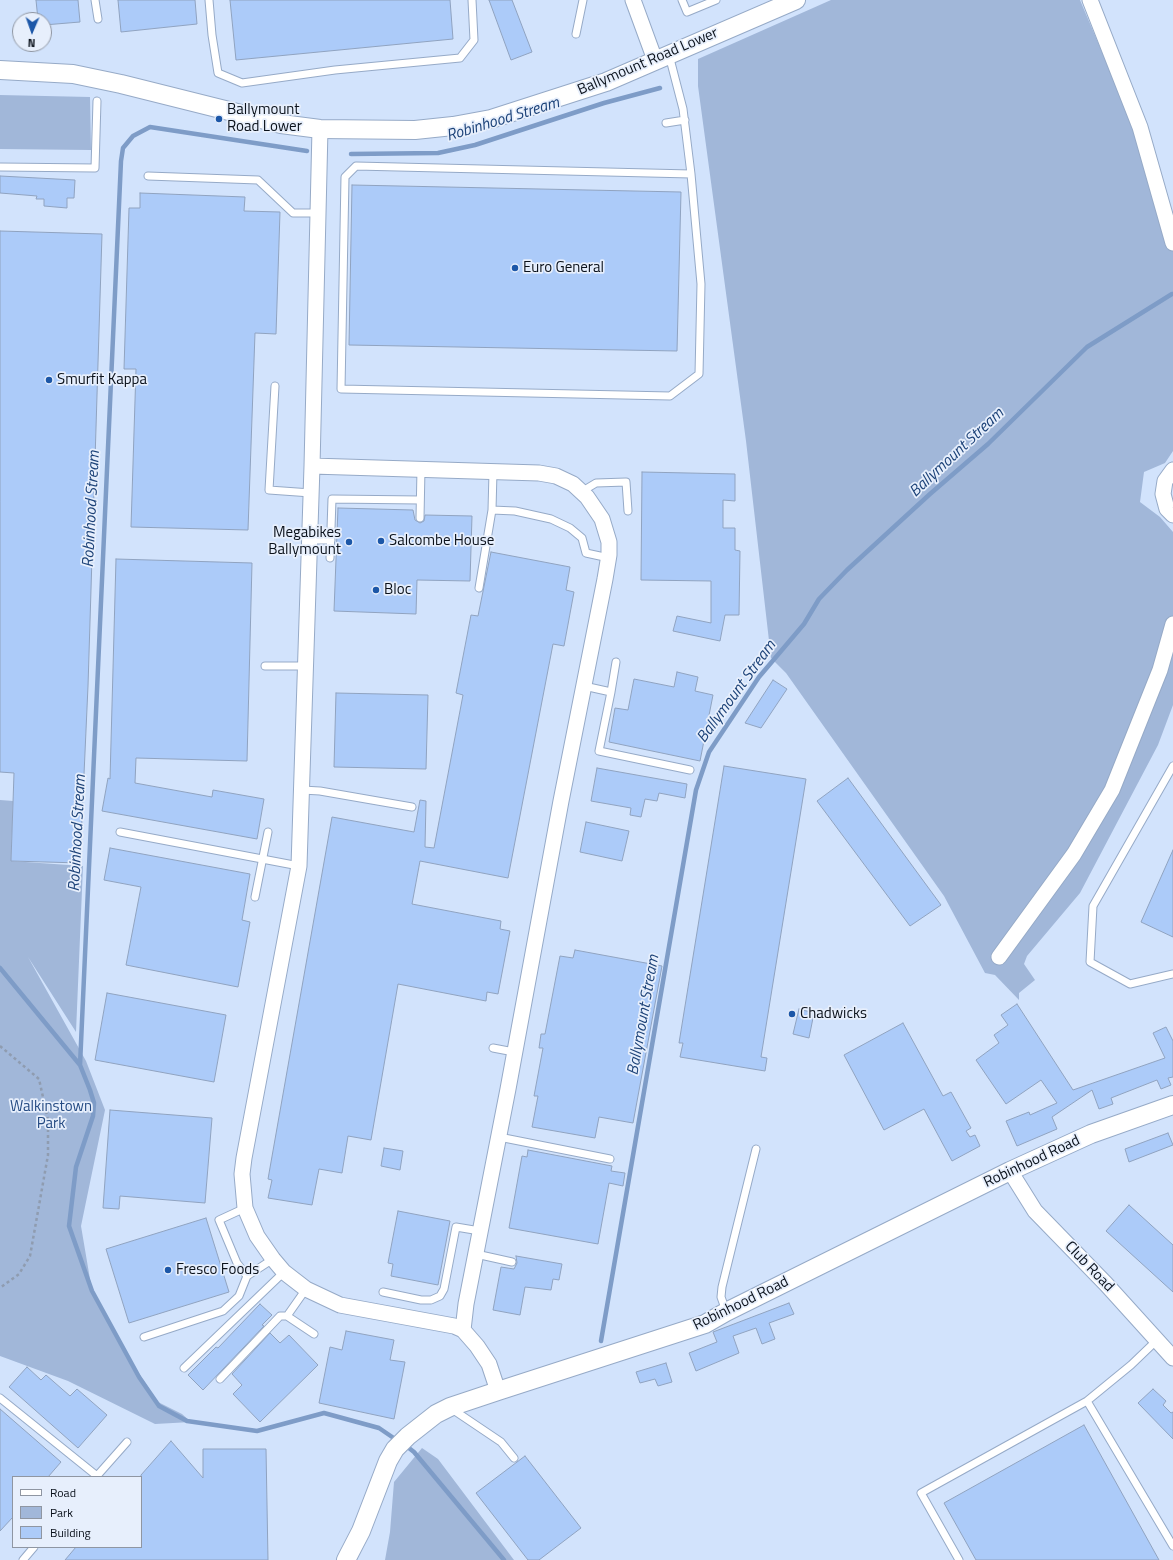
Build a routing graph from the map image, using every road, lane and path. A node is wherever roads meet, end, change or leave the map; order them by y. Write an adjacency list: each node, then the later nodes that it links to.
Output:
1 (95, 0): 10 (lane)
2 (209, 0): 3 (lane)
3 (472, 0)
4 (583, 0): 11 (lane)
5 (633, 0): 12 (street)
6 (682, 0): 7 (lane)
7 (716, 0)
8 (796, 0): 12 (street, Ballymount Road Lower)
9 (1090, 0): 22 (street)
10 (98, 18)
11 (576, 34)
12 (662, 57): 15 (lane); 17 (street, Ballymount Road Lower)
13 (0, 70): 17 (street, Ballymount Road Lower)
14 (97, 101): 18 (lane)
15 (685, 120): 16 (lane); 19 (lane)
16 (666, 123)
17 (320, 129): 21 (street)
18 (0, 167)
19 (691, 174): 19 (lane)
20 (148, 176): 21 (lane)
21 (317, 213): 24 (street)
22 (1173, 242)
23 (276, 386): 28 (lane)
24 (312, 466): 25 (street); 28 (street)
25 (421, 470): 27 (street); 30 (lane)
26 (1173, 470): 33 (street)
27 (493, 472): 29 (street); 31 (lane)
28 (311, 492): 35 (street)
29 (581, 492): 32 (lane); 38 (street)
30 (420, 500): 34 (lane); 36 (lane)
31 (492, 510): 38 (lane); 39 (lane)
32 (628, 511)
33 (1173, 515)
34 (420, 518)
35 (310, 540): 36 (lane); 43 (street)
36 (331, 540): 37 (lane)
37 (330, 558)
38 (609, 558): 44 (street)
39 (479, 588)
40 (1173, 624): 55 (street)
41 (616, 662): 45 (lane)
42 (265, 666): 43 (lane)
43 (306, 666): 48 (street)
44 (584, 686): 45 (lane); 59 (street)
45 (611, 692): 47 (lane)
46 (1173, 766): 56 (lane)
47 (690, 770)
48 (302, 790): 49 (lane); 53 (street)
49 (412, 807)
50 (120, 832): 52 (lane)
51 (268, 832): 52 (lane)
52 (263, 859): 53 (lane); 54 (lane)
53 (299, 866): 65 (street)
54 (255, 897)
55 (999, 957)
56 (1173, 974)
57 (0, 1046): 72 (path)
58 (493, 1048): 59 (lane)
59 (514, 1052): 61 (street)
60 (1173, 1105): 64 (street, Robinhood Road)
61 (499, 1137): 63 (lane); 66 (street)
62 (756, 1148): 75 (lane)
63 (610, 1158)
64 (1010, 1171): 75 (street, Robinhood Road); 80 (street, Club Road)
65 (245, 1208): 68 (street); 71 (lane)
66 (480, 1231): 67 (street); 74 (lane)
67 (476, 1254): 69 (lane); 77 (street)
68 (273, 1259): 70 (street); 71 (lane)
69 (512, 1262)
70 (284, 1272): 73 (street); 82 (lane)
71 (247, 1276): 79 (lane)
72 (0, 1288)
73 (306, 1289): 76 (lane); 77 (street)
74 (384, 1292)
75 (726, 1312): 84 (street, Robinhood Road)
76 (287, 1316): 78 (lane); 83 (lane)
77 (463, 1330): 84 (street)
78 (314, 1334)
79 (144, 1336)
80 (1156, 1341): 81 (street, Club Road); 86 (lane)
81 (1173, 1358)
82 (184, 1368)
83 (220, 1379)
84 (498, 1391): 87 (street, Robinhood Road)
85 (0, 1398): 90 (lane)
86 (1087, 1401): 92 (lane); 96 (lane)
87 (450, 1408): 89 (lane); 94 (street, Robinhood Road)
88 (127, 1442): 91 (lane)
89 (514, 1458)
90 (95, 1476)
91 (97, 1476)
92 (1173, 1546)
93 (33, 1548): 95 (lane)
94 (352, 1557)
95 (23, 1560)
96 (959, 1560)

